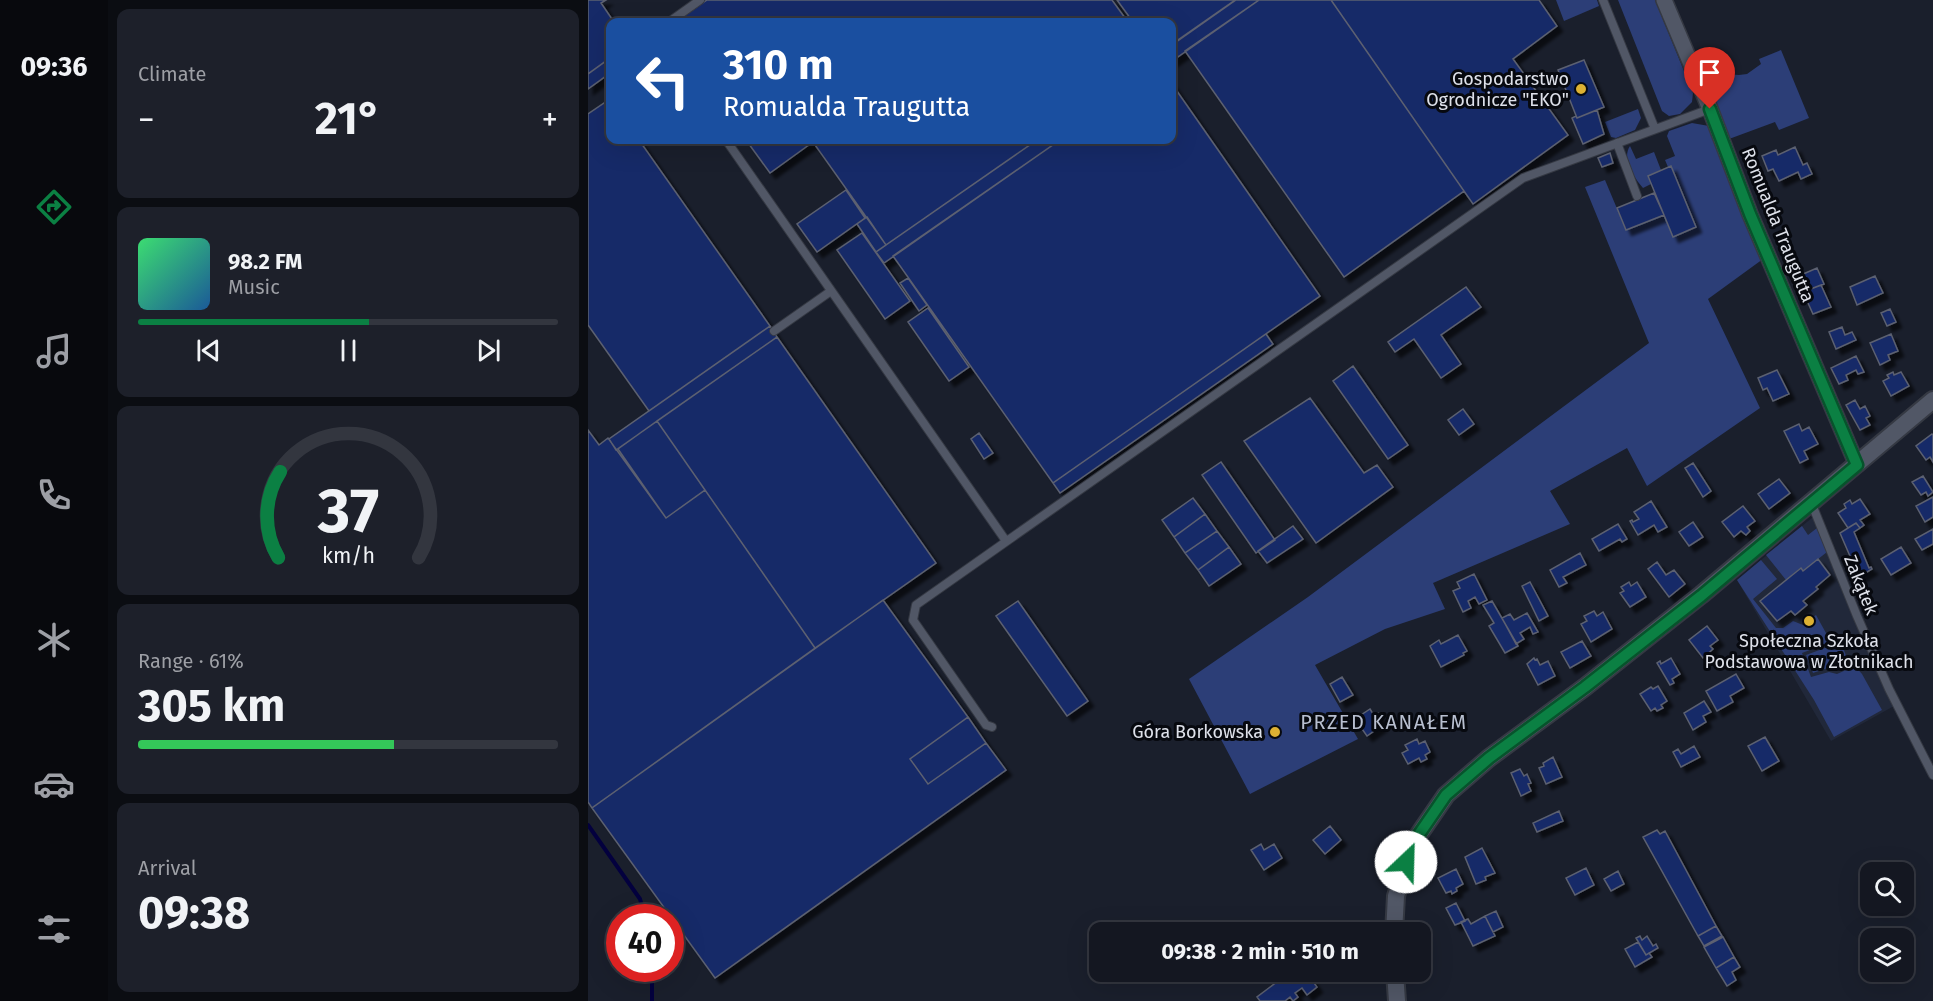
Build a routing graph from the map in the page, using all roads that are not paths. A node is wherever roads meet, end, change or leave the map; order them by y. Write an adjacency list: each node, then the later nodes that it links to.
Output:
1 (700, 0): 4 (lane)
2 (1603, 0): 6 (lane)
3 (1664, 0): 5 (street, Romualda Traugutta)
4 (675, 18)
5 (1710, 109): 6 (lane); 13 (street, Romualda Traugutta)
6 (1655, 129): 7 (lane)
7 (1617, 143): 9 (lane); 15 (lane)
8 (729, 144): 10 (lane)
9 (1637, 196)
10 (831, 291): 11 (lane); 15 (lane)
11 (774, 331)
12 (1933, 400): 13 (street)
13 (1857, 465): 14 (street)
14 (1811, 502): 17 (lane, Zakątek); 18 (street)
15 (1006, 541): 16 (lane)
16 (992, 727)
17 (1933, 775)
18 (1395, 922)
19 (1396, 982): 20 (street)
20 (1397, 1001)

